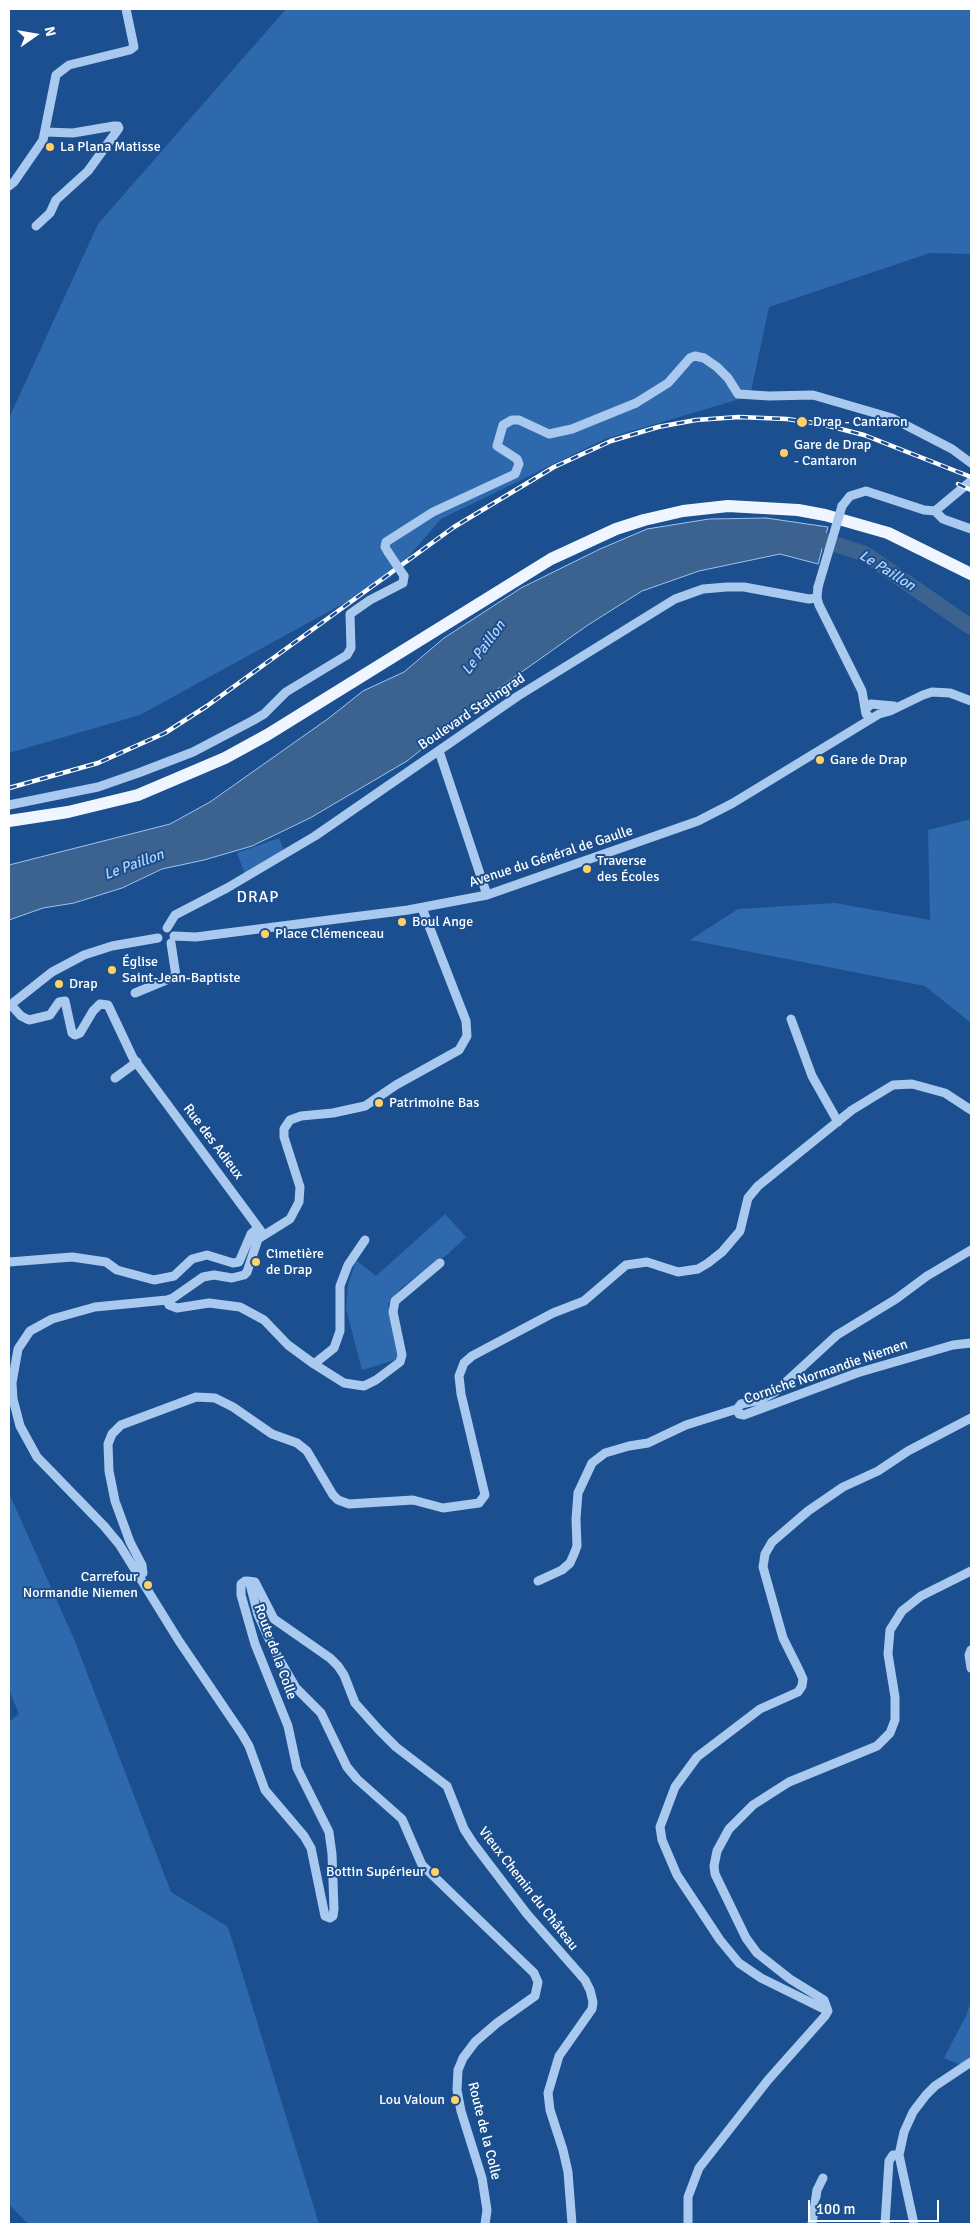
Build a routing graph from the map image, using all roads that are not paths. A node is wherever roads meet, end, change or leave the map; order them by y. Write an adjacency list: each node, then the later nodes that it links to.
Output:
1 (126, 9): 2 (street)
2 (44, 136): 3 (street); 4 (street)
3 (9, 186)
4 (36, 226)
5 (971, 463): 16 (street, bridge)
6 (971, 481): 8 (street)
7 (710, 504): 10 (main road); 11 (main road); 17 (main road); 18 (main road)
8 (935, 511): 9 (street); 12 (street, bridge)
9 (971, 529)
10 (971, 566)
11 (971, 574)
12 (817, 598): 14 (street); 15 (street, Boulevard Stalingrad)
13 (971, 701): 14 (street)
14 (872, 710): 19 (street, Avenue du Général de Gaulle)
15 (439, 751): 19 (street); 21 (street, Boulevard Stalingrad)
16 (9, 805)
17 (9, 814)
18 (9, 820)
19 (487, 895): 20 (street, Avenue du Général de Gaulle)
20 (422, 908): 23 (street, Avenue du Général de Gaulle); 31 (street)
21 (167, 928): 22 (street); 23 (street)
22 (158, 938): 23 (street); 25 (street)
23 (173, 940): 24 (street)
24 (135, 993)
25 (10, 1006): 27 (street, Rue des Adieux)
26 (791, 1019): 30 (street)
27 (138, 1064): 28 (street); 31 (street, Rue des Adieux)
28 (115, 1078)
29 (971, 1110): 30 (street)
30 (838, 1122): 42 (street)
31 (260, 1231): 34 (street); 36 (street)
32 (365, 1240): 38 (street)
33 (971, 1250): 39 (street, Corniche Normandie Niemen)
34 (9, 1262)
35 (440, 1263): 38 (street)
36 (167, 1300): 38 (street); 42 (street)
37 (971, 1343): 39 (street, Corniche Normandie Niemen)
38 (314, 1364)
39 (737, 1409): 44 (street)
40 (971, 1418): 47 (street)
41 (971, 1571): 47 (street)
42 (139, 1577): 43 (street, Route de la Colle)
43 (247, 1581): 51 (street, Route de la Colle); 52 (street, Vieux Chemin du Château)
44 (538, 1581)
45 (971, 1650): 46 (street)
46 (971, 1668)
47 (826, 2014): 53 (street)
48 (971, 2062): 49 (street)
49 (899, 2155): 55 (street); 56 (street)
50 (823, 2178): 54 (street)
51 (485, 2224)
52 (572, 2224)
53 (688, 2224)
54 (812, 2224)
55 (885, 2224)
56 (914, 2224)

